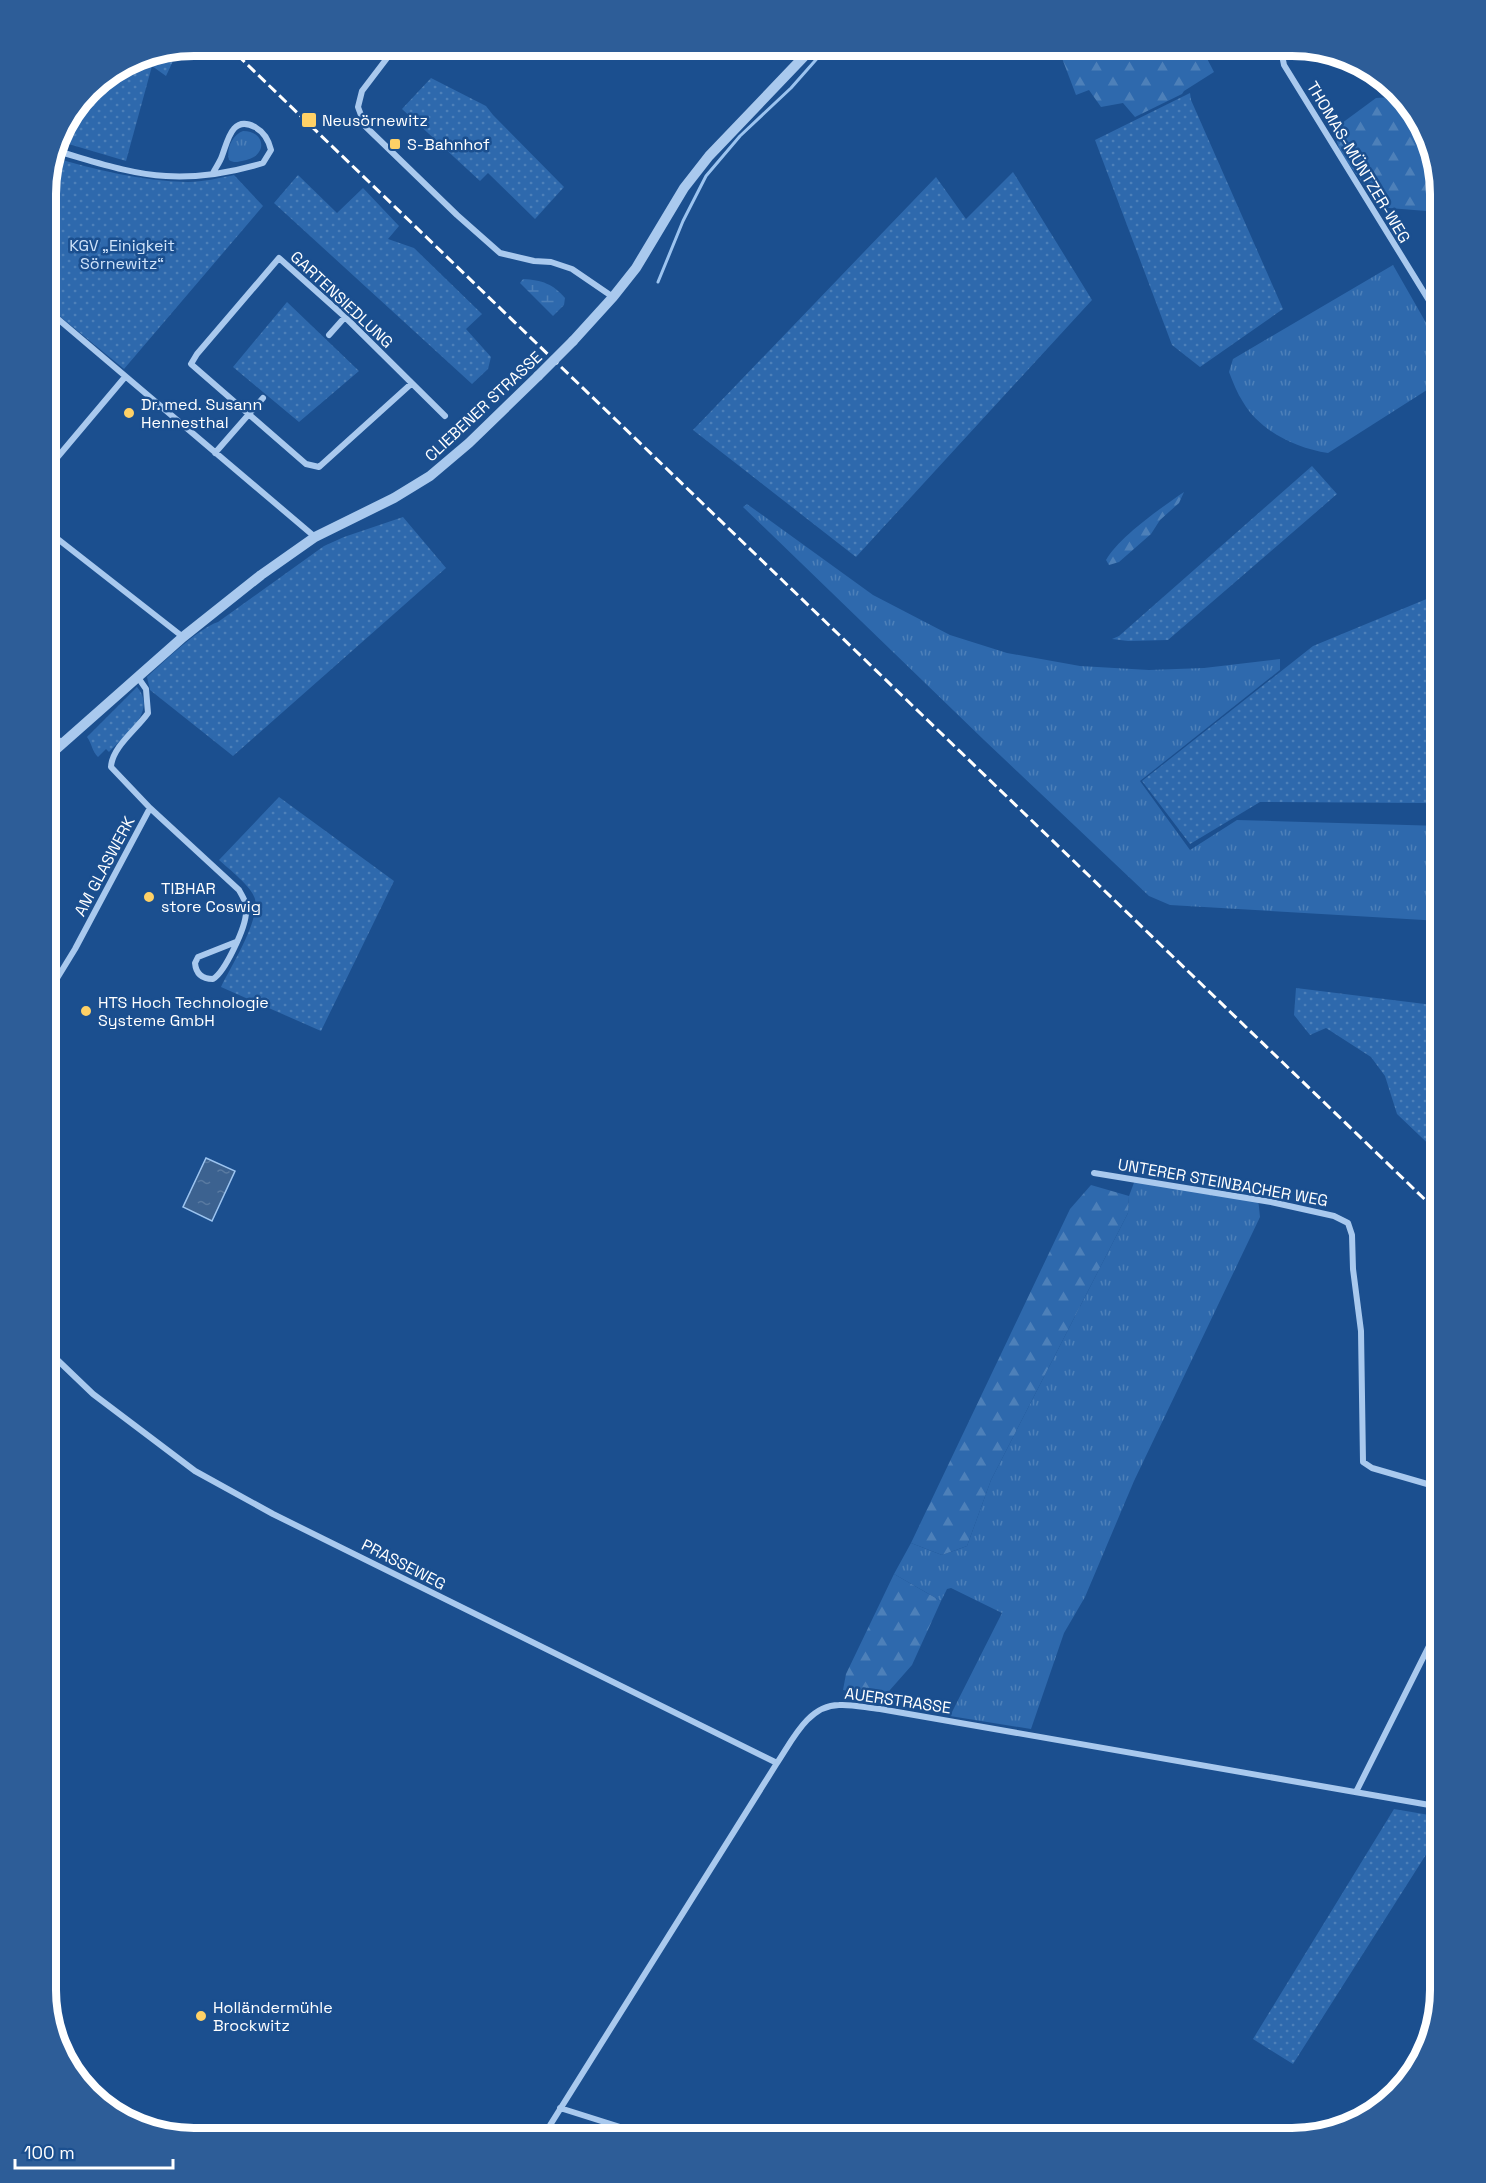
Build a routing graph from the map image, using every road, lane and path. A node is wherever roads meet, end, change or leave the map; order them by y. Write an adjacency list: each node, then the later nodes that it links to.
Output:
1 (389, 56): 6 (street)
2 (804, 56): 6 (street, CLIEBENER STRASSE)
3 (1282, 56): 7 (street, THOMAS-MÜNTZER-WEG)
4 (62, 152): 5 (street)
5 (213, 173): 5 (street)
6 (613, 297): 18 (street, CLIEBENER STRASSE, bridge)
7 (1430, 302)
8 (56, 317): 11 (street)
9 (345, 317): 10 (street); 12 (street, GARTENSIEDLUNG); 14 (street, GARTENSIEDLUNG)
10 (329, 335)
11 (125, 376): 16 (street); 17 (street)
12 (411, 384): 14 (street, GARTENSIEDLUNG); 15 (street, GARTENSIEDLUNG)
13 (263, 398): 14 (street)
14 (248, 415): 16 (street)
15 (445, 416)
16 (215, 453): 18 (street)
17 (56, 459)
18 (315, 537): 20 (street, CLIEBENER STRASSE)
19 (56, 538): 20 (street)
20 (183, 637): 21 (street, CLIEBENER STRASSE)
21 (137, 676): 23 (street, CLIEBENER STRASSE); 25 (street, AM GLASWERK)
22 (56, 741): 23 (street)
23 (60, 744): 24 (street, CLIEBENER STRASSE)
24 (56, 748)
25 (150, 808): 26 (street, AM GLASWERK); 27 (street, AM GLASWERK)
26 (236, 942): 26 (street, AM GLASWERK)
27 (56, 980)
28 (1094, 1173): 30 (street, UNTERER STEINBACHER WEG)
29 (56, 1359): 32 (street, PRASSEWEG)
30 (1430, 1485)
31 (1430, 1644): 33 (street)
32 (777, 1763): 33 (street, AUERSTRASSE); 35 (street, AUERSTRASSE)
33 (1356, 1792): 34 (street, AUERSTRASSE)
34 (1430, 1805)
35 (560, 2108): 36 (street, AUERSTRASSE); 37 (street)
36 (548, 2127)
37 (622, 2127)

